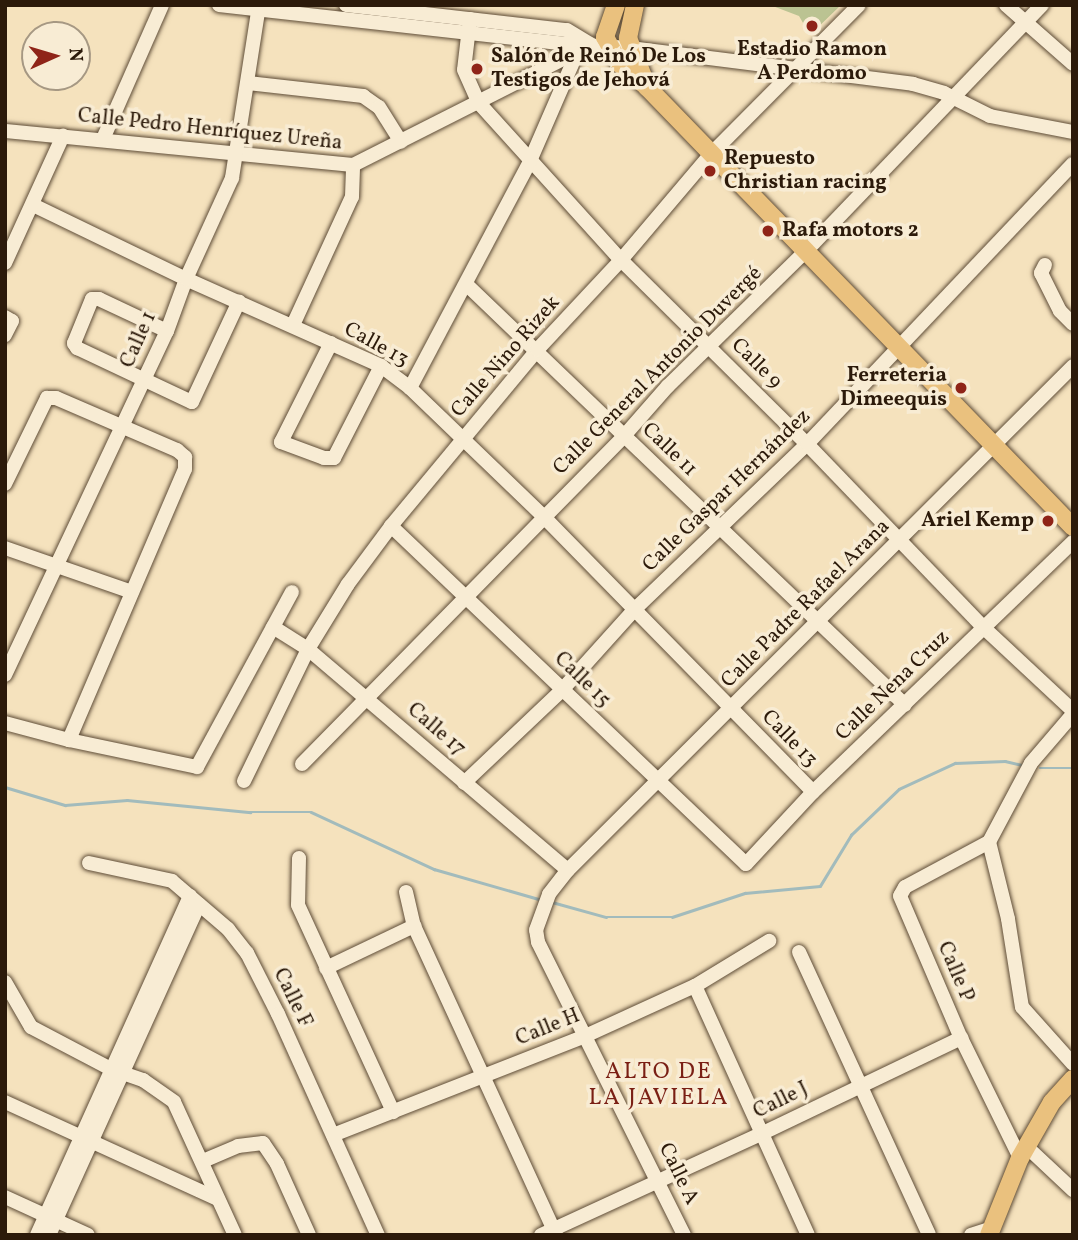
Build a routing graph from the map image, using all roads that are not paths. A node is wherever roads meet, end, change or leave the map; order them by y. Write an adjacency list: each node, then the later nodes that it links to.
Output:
1 (162, 5): 24 (street)
2 (219, 5): 9 (street)
3 (346, 5): 11 (street)
4 (616, 5): 12 (main road)
5 (635, 5): 13 (main road)
6 (859, 5): 16 (street, Calle Nino Rizek)
7 (1006, 5): 10 (street)
8 (1042, 5): 10 (street, Calle General Antonio Duvergé)
9 (259, 8): 11 (street); 17 (street, Calle 1)
10 (1025, 22): 15 (street); 19 (street, Calle General Antonio Duvergé)
11 (469, 26): 12 (street); 20 (street, Calle 9)
12 (596, 44): 13 (street); 14 (street, Calle Pedro Henríquez Ureña); 18 (main road)
13 (630, 48): 16 (street); 18 (main road)
14 (577, 53): 20 (street, Calle Pedro Henríquez Ureña); 28 (street)
15 (1073, 64)
16 (796, 68): 19 (street); 27 (street, Calle Nino Rizek)
17 (248, 83): 25 (street); 26 (street, Calle 1)
18 (647, 87): 27 (main road)
19 (952, 98): 22 (street); 33 (street, Calle General Antonio Duvergé)
20 (478, 102): 25 (street, Calle Pedro Henríquez Ureña); 28 (street, Calle 9)
21 (5, 131): 23 (street, Calle Pedro Henríquez Ureña)
22 (1073, 132)
23 (63, 136): 24 (street, Calle Pedro Henríquez Ureña); 31 (street)
24 (103, 139): 26 (street, Calle Pedro Henríquez Ureña)
25 (401, 142): 30 (street, Calle Pedro Henríquez Ureña)
26 (237, 154): 30 (street, Calle Pedro Henríquez Ureña); 37 (street, Calle 1)
27 (710, 155): 33 (main road); 34 (street, Calle Nino Rizek)
28 (530, 161): 34 (street, Calle 9); 38 (street)
29 (1073, 164): 47 (street, Calle Gaspar Hernández)
30 (353, 165): 42 (street)
31 (33, 205): 32 (street); 37 (street, Calle 13)
32 (12, 234): 35 (street)
33 (806, 251): 46 (street, Calle General Antonio Duvergé); 47 (main road)
34 (621, 260): 46 (street, Calle 9); 48 (street, Calle Nino Rizek)
35 (5, 263)
36 (1045, 265): 41 (street)
37 (186, 279): 39 (street, Calle 13); 43 (street, Calle 1)
38 (466, 284): 48 (street, Calle 11); 52 (street)
39 (239, 301): 42 (street, Calle 13); 51 (street)
40 (9, 319): 44 (street)
41 (1073, 324)
42 (293, 325): 45 (street, Calle 13)
43 (167, 331): 51 (street, Calle 1); 51 (street)
44 (5, 335)
45 (331, 343): 49 (street, Calle 13); 49 (street)
46 (709, 347): 54 (street, Calle General Antonio Duvergé); 56 (street, Calle 9)
47 (901, 348): 56 (street, Calle Gaspar Hernández); 57 (main road)
48 (537, 350): 54 (street, Calle 11); 55 (street, Calle Nino Rizek)
49 (381, 366): 52 (street, Calle 13)
50 (1073, 366): 57 (street, Calle Padre Rafael Arana)
51 (144, 380): 53 (street, Calle 1)
52 (411, 388): 55 (street, Calle 13)
53 (122, 428): 58 (street); 66 (street, Calle 1); 67 (street)
54 (624, 436): 59 (street, Calle General Antonio Duvergé); 62 (street, Calle 11)
55 (463, 440): 59 (street, Calle 13); 60 (street, Calle Nino Rizek)
56 (807, 444): 62 (street, Calle Gaspar Hernández); 63 (street, Calle 9)
57 (994, 447): 61 (main road); 63 (street, Calle Padre Rafael Arana)
58 (5, 484)
59 (543, 516): 69 (street, Calle General Antonio Duvergé); 70 (street, Calle 13)
60 (391, 526): 69 (street, Calle 15); 74 (street, Calle Nino Rizek)
61 (1073, 527)
62 (720, 528): 70 (street, Calle Gaspar Hernández); 71 (street, Calle 11)
63 (900, 542): 71 (street, Calle Padre Rafael Arana); 73 (street, Calle 9)
64 (1073, 542): 73 (street, Calle Nena Cruz)
65 (5, 548): 66 (street)
66 (56, 566): 67 (street); 75 (street, Calle 1)
67 (132, 592): 82 (street)
68 (292, 593): 72 (street)
69 (464, 597): 76 (street, Calle 15); 77 (street, Calle General Antonio Duvergé)
70 (635, 610): 76 (street, Calle Gaspar Hernández); 79 (street, Calle 13)
71 (817, 624): 78 (street, Calle 11); 79 (street, Calle Padre Rafael Arana)
72 (273, 627): 74 (street, Calle 17); 82 (street)
73 (984, 628): 78 (street, Calle Nena Cruz); 80 (street, Calle 9)
74 (308, 649): 77 (street, Calle 17); 84 (street, Calle Nino Rizek)
75 (5, 675)
76 (562, 690): 85 (street, Calle 15); 86 (street, Calle Gaspar Hernández)
77 (366, 698): 83 (street, Calle General Antonio Duvergé); 86 (street, Calle 17)
78 (905, 705): 87 (street, Calle Nena Cruz)
79 (730, 708): 85 (street, Calle Padre Rafael Arana); 87 (street, Calle 13)
80 (1073, 712): 88 (street)
81 (5, 723): 82 (street)
82 (69, 740)
83 (302, 764)
84 (244, 781)
85 (658, 781): 91 (street, Calle 15); 92 (street, Calle Padre Rafael Arana)
86 (464, 783): 92 (street, Calle 17)
87 (813, 792): 91 (street, Calle Nena Cruz)
88 (989, 842): 102 (street, Calle P); 103 (street)
89 (299, 858): 98 (street)
90 (89, 863): 94 (street, Calle F)
91 (746, 864)
92 (568, 870): 101 (street, Calle A)
93 (406, 892): 95 (street)
94 (195, 900): 104 (street); 111 (street, Calle F)
95 (414, 926): 98 (street); 105 (street)
96 (769, 941): 100 (street, Calle H)
97 (799, 952): 107 (street)
98 (326, 968): 109 (street)
99 (5, 982): 104 (street)
100 (695, 986): 101 (street, Calle H); 110 (street)
101 (583, 1037): 105 (street, Calle H); 115 (street, Calle A)
102 (961, 1038): 107 (street, Calle J); 113 (street, Calle P)
103 (1073, 1064)
104 (117, 1071): 112 (street); 114 (street)
105 (485, 1076): 109 (street, Calle H); 121 (street)
106 (1073, 1079): 113 (main road)
107 (859, 1086): 110 (street, Calle J); 130 (street)
108 (5, 1102): 112 (street)
109 (393, 1112): 111 (street, Calle H)
110 (763, 1133): 115 (street, Calle J); 129 (street)
111 (333, 1135): 127 (street, Calle F)
112 (87, 1138): 118 (street); 119 (street)
113 (1024, 1153): 116 (street); 120 (main road)
114 (203, 1161): 118 (street); 126 (street)
115 (659, 1181): 121 (street, Calle J); 128 (street, Calle A)
116 (1073, 1190)
117 (5, 1198): 119 (street)
118 (218, 1199): 125 (street)
119 (51, 1218): 122 (street); 123 (street); 124 (street)
120 (990, 1231): 131 (street)
121 (550, 1233)
122 (37, 1235)
123 (49, 1235)
124 (88, 1235)
125 (235, 1235)
126 (309, 1235)
127 (378, 1235)
128 (684, 1235)
129 (808, 1235)
130 (929, 1235)
131 (971, 1235)

